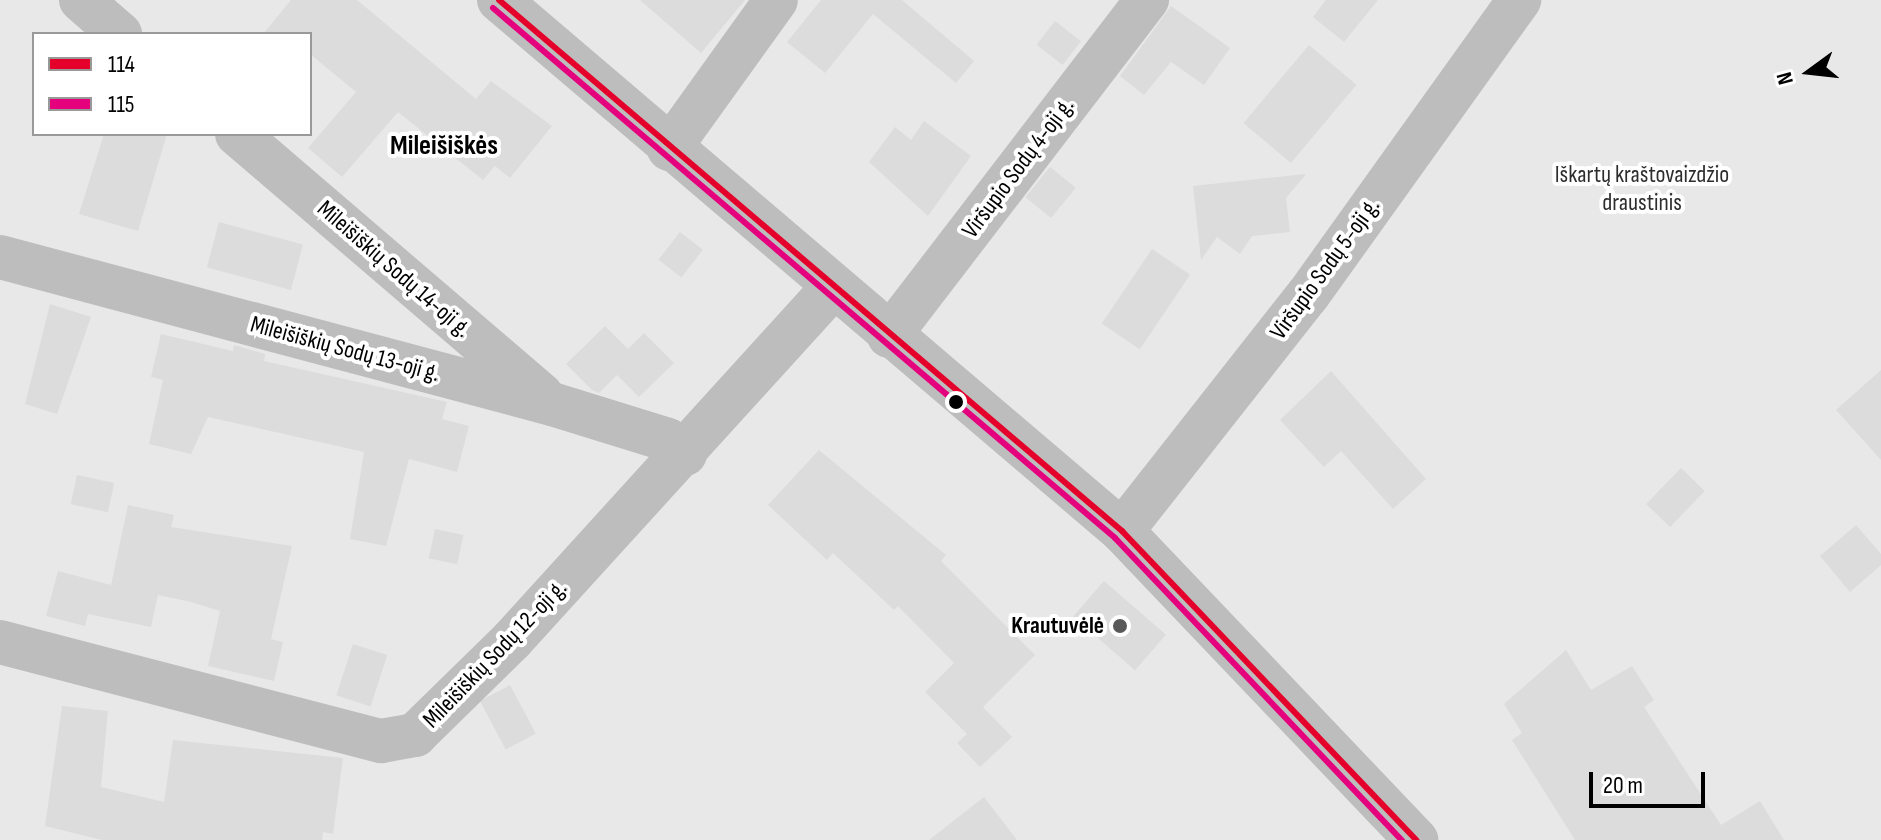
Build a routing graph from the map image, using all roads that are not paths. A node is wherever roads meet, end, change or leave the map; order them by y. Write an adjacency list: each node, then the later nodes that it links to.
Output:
1 (81, 0): 6 (street)
2 (499, 0): 8 (street)
3 (776, 0): 8 (street)
4 (1147, 0): 11 (street, Viršupio Sodų 4-oji g.)
5 (1519, 0): 14 (street, Viršupio Sodų 5-oji g.)
6 (118, 32)
7 (239, 136): 12 (street, Mileišiškių Sodų 14-oji g.)
8 (669, 149): 10 (street)
9 (0, 257): 12 (street, Mileišiškių Sodų 13-oji g.)
10 (831, 290): 11 (street); 13 (street, Mileišiškių Sodų 12-oji g.)
11 (889, 336): 14 (street)
12 (552, 404): 13 (street, Mileišiškių Sodų 13-oji g.)
13 (685, 454): 15 (street, Mileišiškių Sodų 12-oji g.)
14 (1122, 531): 16 (street)
15 (0, 642)
16 (1416, 840)

